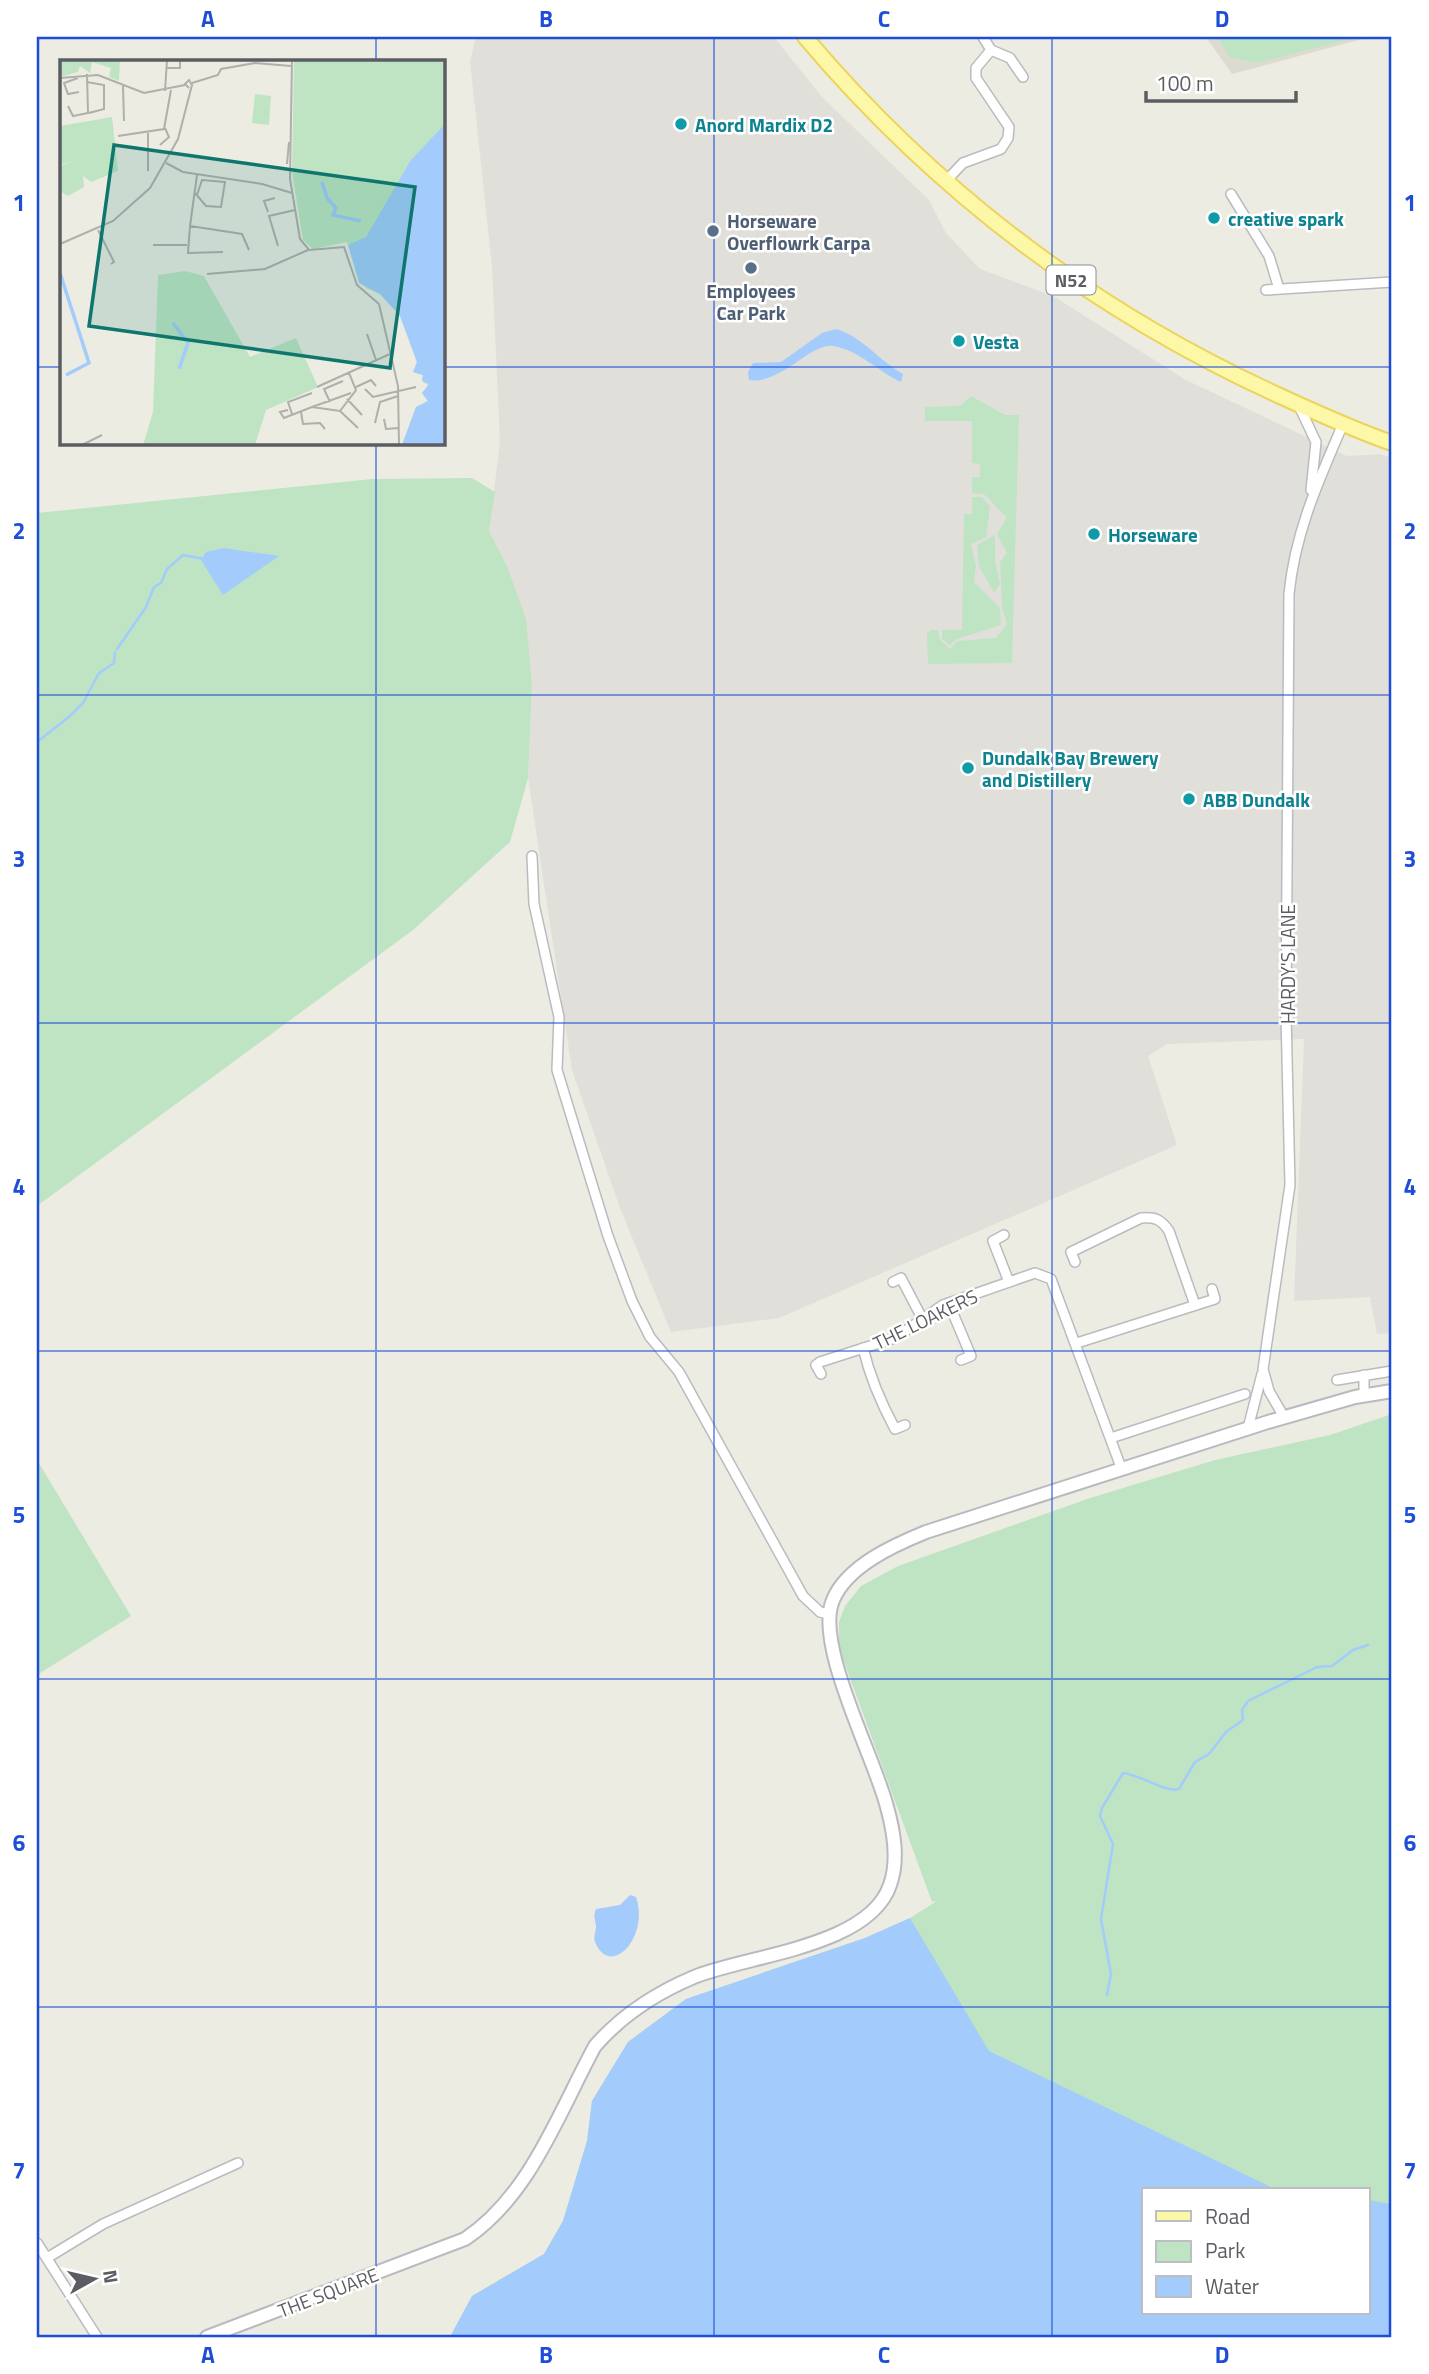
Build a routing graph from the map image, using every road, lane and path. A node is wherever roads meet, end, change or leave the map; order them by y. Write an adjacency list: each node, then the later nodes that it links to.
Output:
1 (805, 37): 5 (main road, N52)
2 (982, 37): 3 (street)
3 (990, 50): 4 (street); 5 (street)
4 (1023, 77)
5 (945, 182): 10 (main road, N52)
6 (1231, 194): 8 (street)
7 (1392, 282): 8 (street)
8 (1279, 289): 9 (street)
9 (1266, 290)
10 (1297, 404): 11 (main road, N52); 13 (street, HARDY'S LANE)
11 (1343, 424): 12 (main road, N52); 13 (street, HARDY'S LANE)
12 (1392, 443)
13 (1308, 505): 26 (street, HARDY'S LANE)
14 (532, 856): 39 (street)
15 (1004, 1236): 18 (street)
16 (1075, 1262): 21 (street)
17 (893, 1282): 22 (street)
18 (1009, 1282): 20 (street, THE LOAKERS); 23 (street, THE LOAKERS)
19 (1212, 1289): 21 (street)
20 (949, 1304): 22 (street, THE LOAKERS); 25 (street)
21 (1195, 1305): 23 (street)
22 (923, 1320): 24 (street, THE LOAKERS)
23 (1077, 1343): 37 (street, THE LOAKERS)
24 (863, 1348): 28 (street, THE LOAKERS); 35 (street)
25 (961, 1360)
26 (1263, 1369): 34 (street, HARDY'S LANE); 36 (street)
27 (1392, 1371): 29 (street)
28 (821, 1374)
29 (1364, 1375): 30 (street); 33 (street)
30 (1336, 1380)
31 (1392, 1391): 33 (main road)
32 (1245, 1394): 37 (street)
33 (1364, 1396): 34 (main road)
34 (1284, 1417): 36 (main road)
35 (905, 1425)
36 (1248, 1428): 38 (main road)
37 (1111, 1438): 38 (street, THE LOAKERS)
38 (1122, 1471): 39 (main road)
39 (829, 1614): 44 (main road, THE SQUARE)
40 (238, 2164): 42 (street)
41 (37, 2243): 42 (street)
42 (47, 2258): 43 (street)
43 (97, 2337)
44 (207, 2337)

